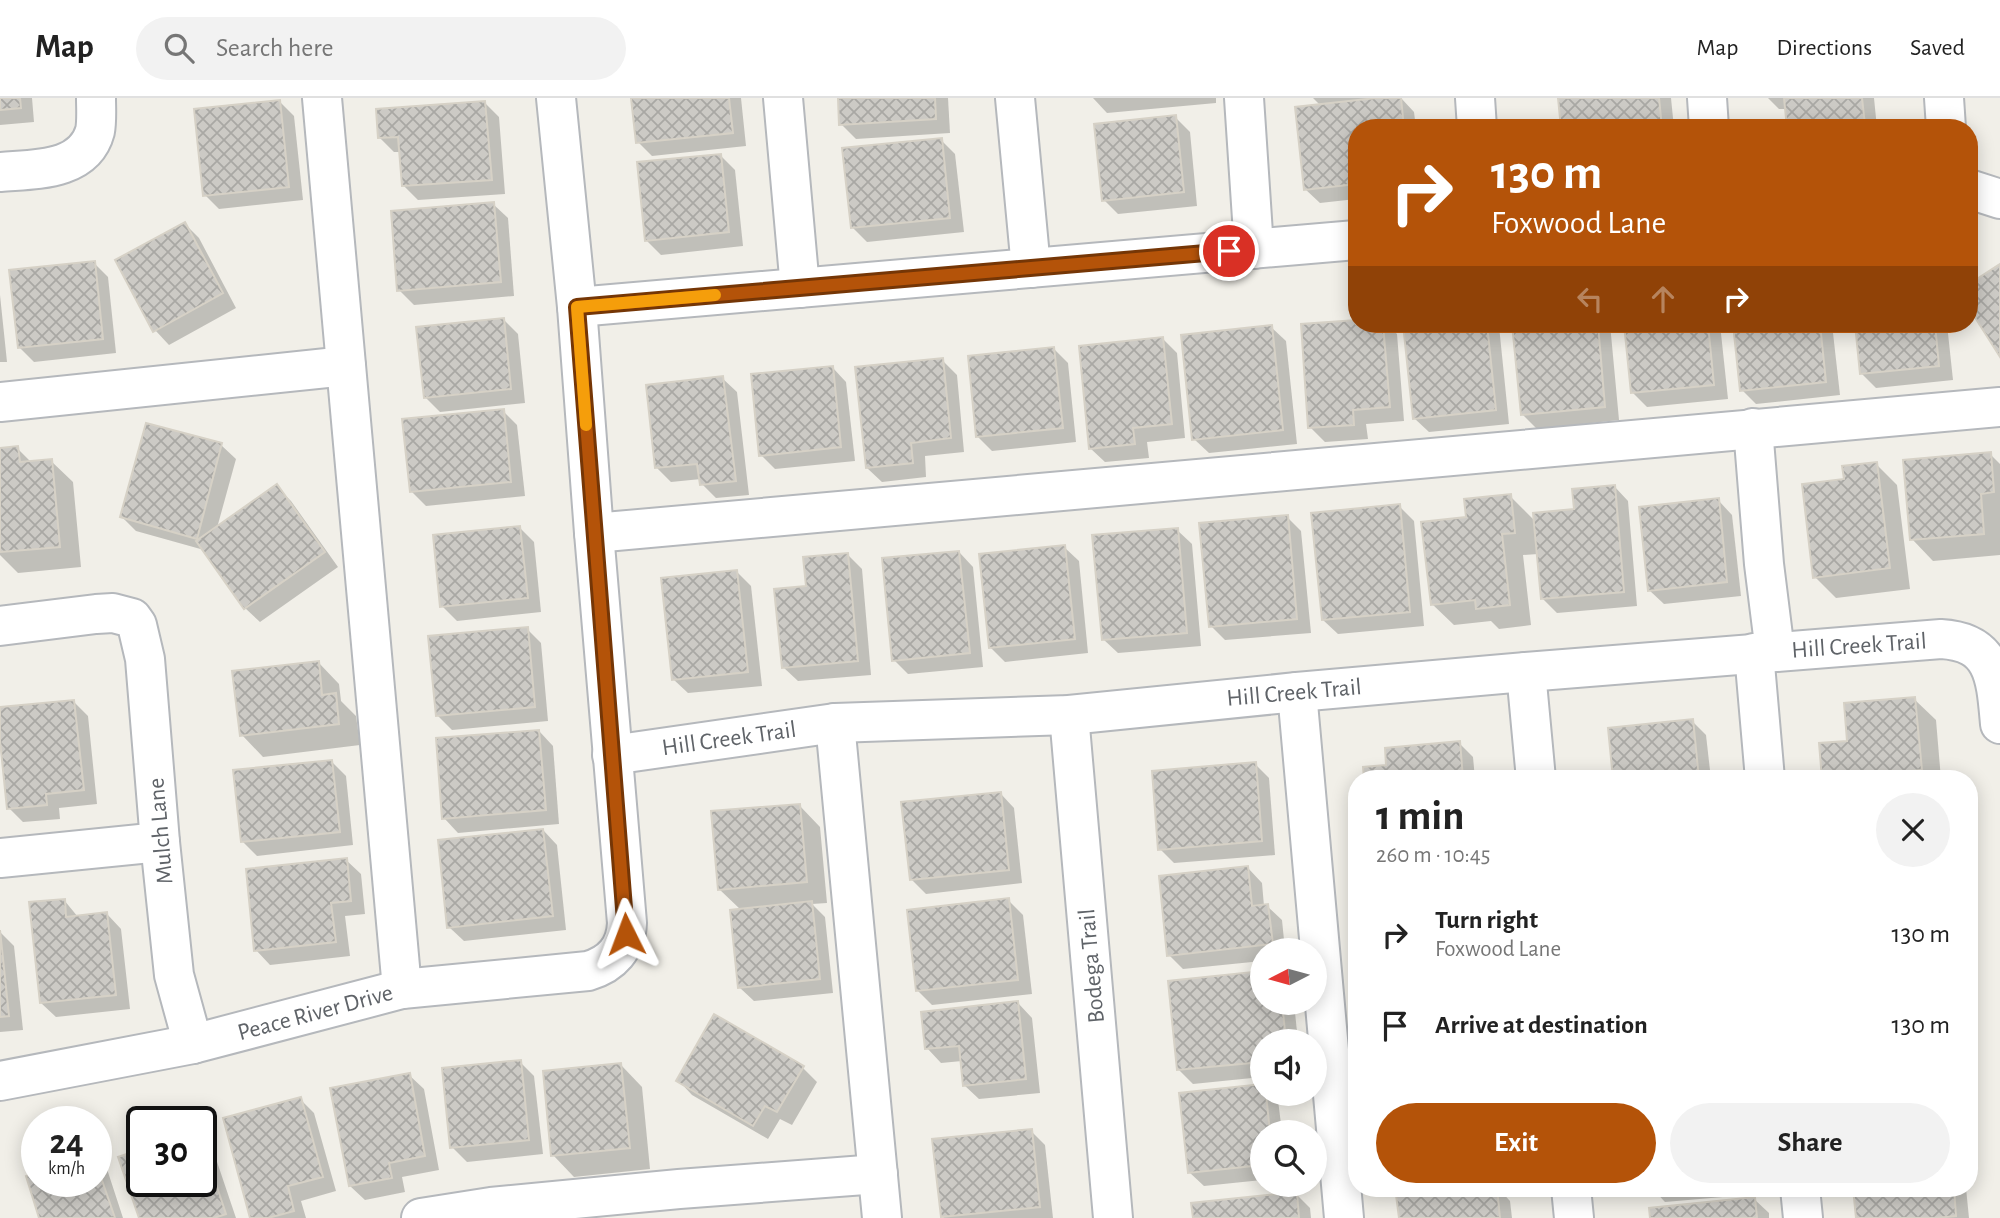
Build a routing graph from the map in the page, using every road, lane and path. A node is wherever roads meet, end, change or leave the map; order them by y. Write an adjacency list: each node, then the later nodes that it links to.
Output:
1 (96, 98): 13 (street)
2 (323, 98): 21 (street)
3 (556, 98): 20 (street)
4 (783, 98): 19 (street)
5 (1015, 98): 18 (street)
6 (1244, 98): 17 (street)
7 (1475, 98): 10 (street)
8 (1707, 98): 11 (street)
9 (1944, 98): 12 (street)
10 (1476, 119)
11 (1708, 119)
12 (1945, 119)
13 (0, 172)
14 (1978, 192): 15 (street)
15 (2000, 199)
16 (1348, 241): 17 (street)
17 (1254, 249): 18 (street)
18 (1031, 268): 19 (street)
19 (800, 288): 20 (street)
20 (577, 307): 25 (street)
21 (346, 366): 22 (street); 38 (street)
22 (0, 402)
23 (2000, 407): 24 (street)
24 (1753, 428): 25 (street); 27 (street)
25 (594, 533): 33 (street)
26 (0, 626): 36 (street, Mulch Lane)
27 (1764, 652): 28 (street, Hill Creek Trail); 32 (street, Hill Creek Trail); 35 (street)
28 (1527, 672): 29 (street, Hill Creek Trail); 34 (street)
29 (1297, 692): 30 (street, Hill Creek Trail); 47 (street)
30 (1069, 715): 31 (street, Hill Creek Trail); 46 (street, Bodega Trail)
31 (835, 723): 33 (street, Hill Creek Trail); 41 (street)
32 (2000, 724)
33 (612, 755): 38 (street, Peace River Drive)
34 (1535, 770)
35 (1765, 770)
36 (160, 842): 37 (street); 39 (street, Mulch Lane)
37 (0, 858)
38 (402, 989): 39 (street, Peace River Drive)
39 (193, 1044): 40 (street, Peace River Drive)
40 (0, 1081)
41 (878, 1174): 44 (street); 45 (street)
42 (1572, 1197): 48 (street)
43 (1801, 1197): 49 (street)
44 (421, 1218)
45 (882, 1218)
46 (1113, 1218)
47 (1344, 1218)
48 (1574, 1218)
49 (1803, 1218)

